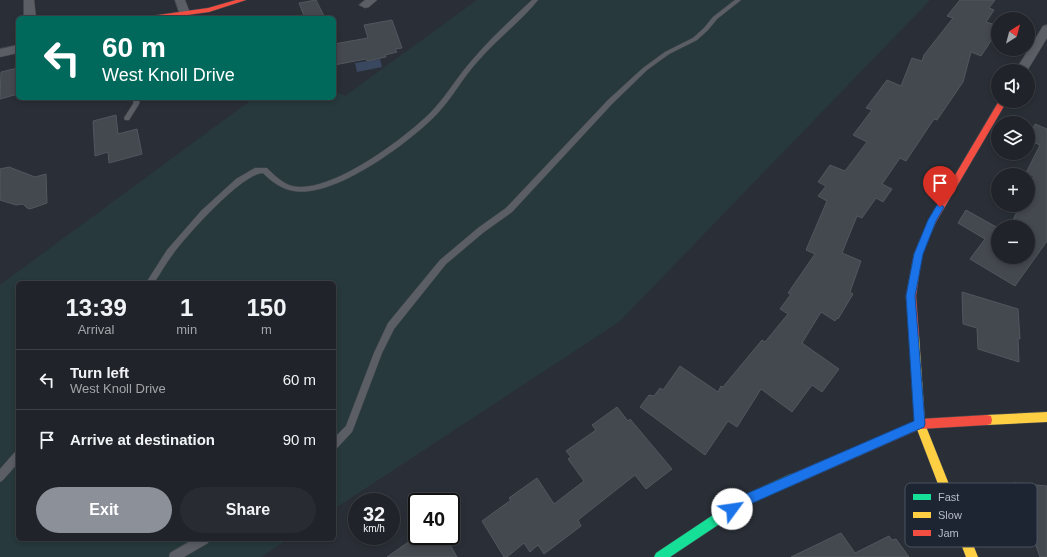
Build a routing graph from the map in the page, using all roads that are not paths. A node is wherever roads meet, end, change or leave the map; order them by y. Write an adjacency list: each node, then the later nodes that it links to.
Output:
1 (29, 0): 7 (street)
2 (180, 0): 6 (street)
3 (243, 0): 6 (street)
4 (535, 0): 16 (lane)
5 (738, 0): 19 (lane)
6 (184, 13): 8 (street)
7 (30, 16)
8 (164, 16)
9 (1047, 28): 12 (street)
10 (16, 49): 11 (street)
11 (0, 53)
12 (1025, 64)
13 (137, 100): 15 (lane)
14 (999, 108): 18 (street)
15 (127, 118)
16 (151, 281)
17 (1047, 417): 18 (street)
18 (920, 424): 22 (street); 26 (street)
19 (336, 443)
20 (16, 457): 21 (lane)
21 (0, 477)
22 (943, 483)
23 (201, 541): 25 (lane)
24 (968, 547): 27 (street)
25 (174, 557)
26 (660, 557)
27 (972, 557)

